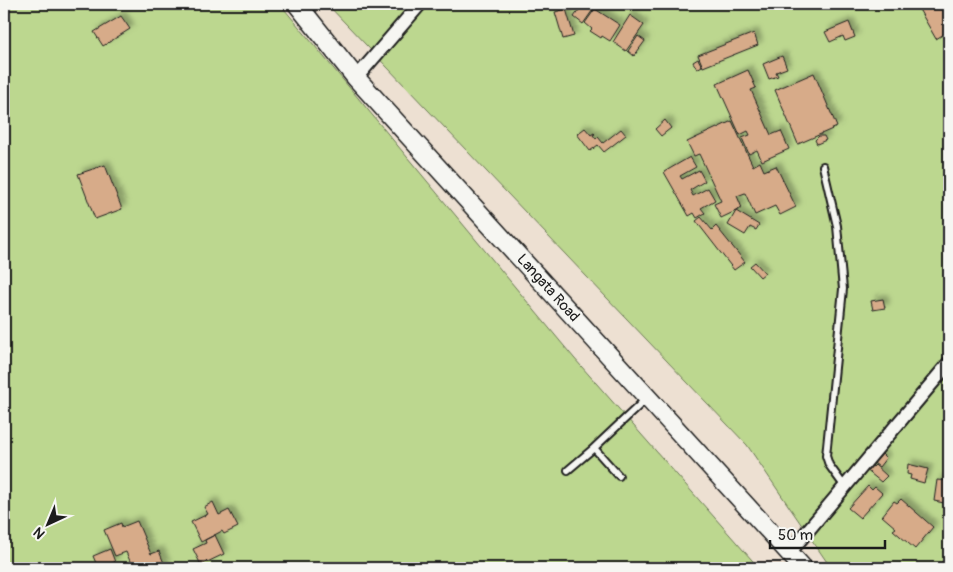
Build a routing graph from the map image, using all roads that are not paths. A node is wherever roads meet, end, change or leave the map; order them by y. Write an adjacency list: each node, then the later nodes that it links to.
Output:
1 (297, 4): 3 (main road, Langata Road)
2 (420, 4): 3 (street)
3 (356, 78): 6 (main road, Langata Road)
4 (823, 166): 10 (lane)
5 (949, 363): 10 (street)
6 (647, 397): 7 (lane); 11 (main road, Langata Road)
7 (594, 448): 8 (lane); 9 (lane)
8 (568, 470)
9 (620, 476)
10 (845, 487): 11 (street)
11 (789, 553): 13 (main road, Langata Road)
12 (949, 560): 14 (lane)
13 (803, 568)
14 (944, 568)

